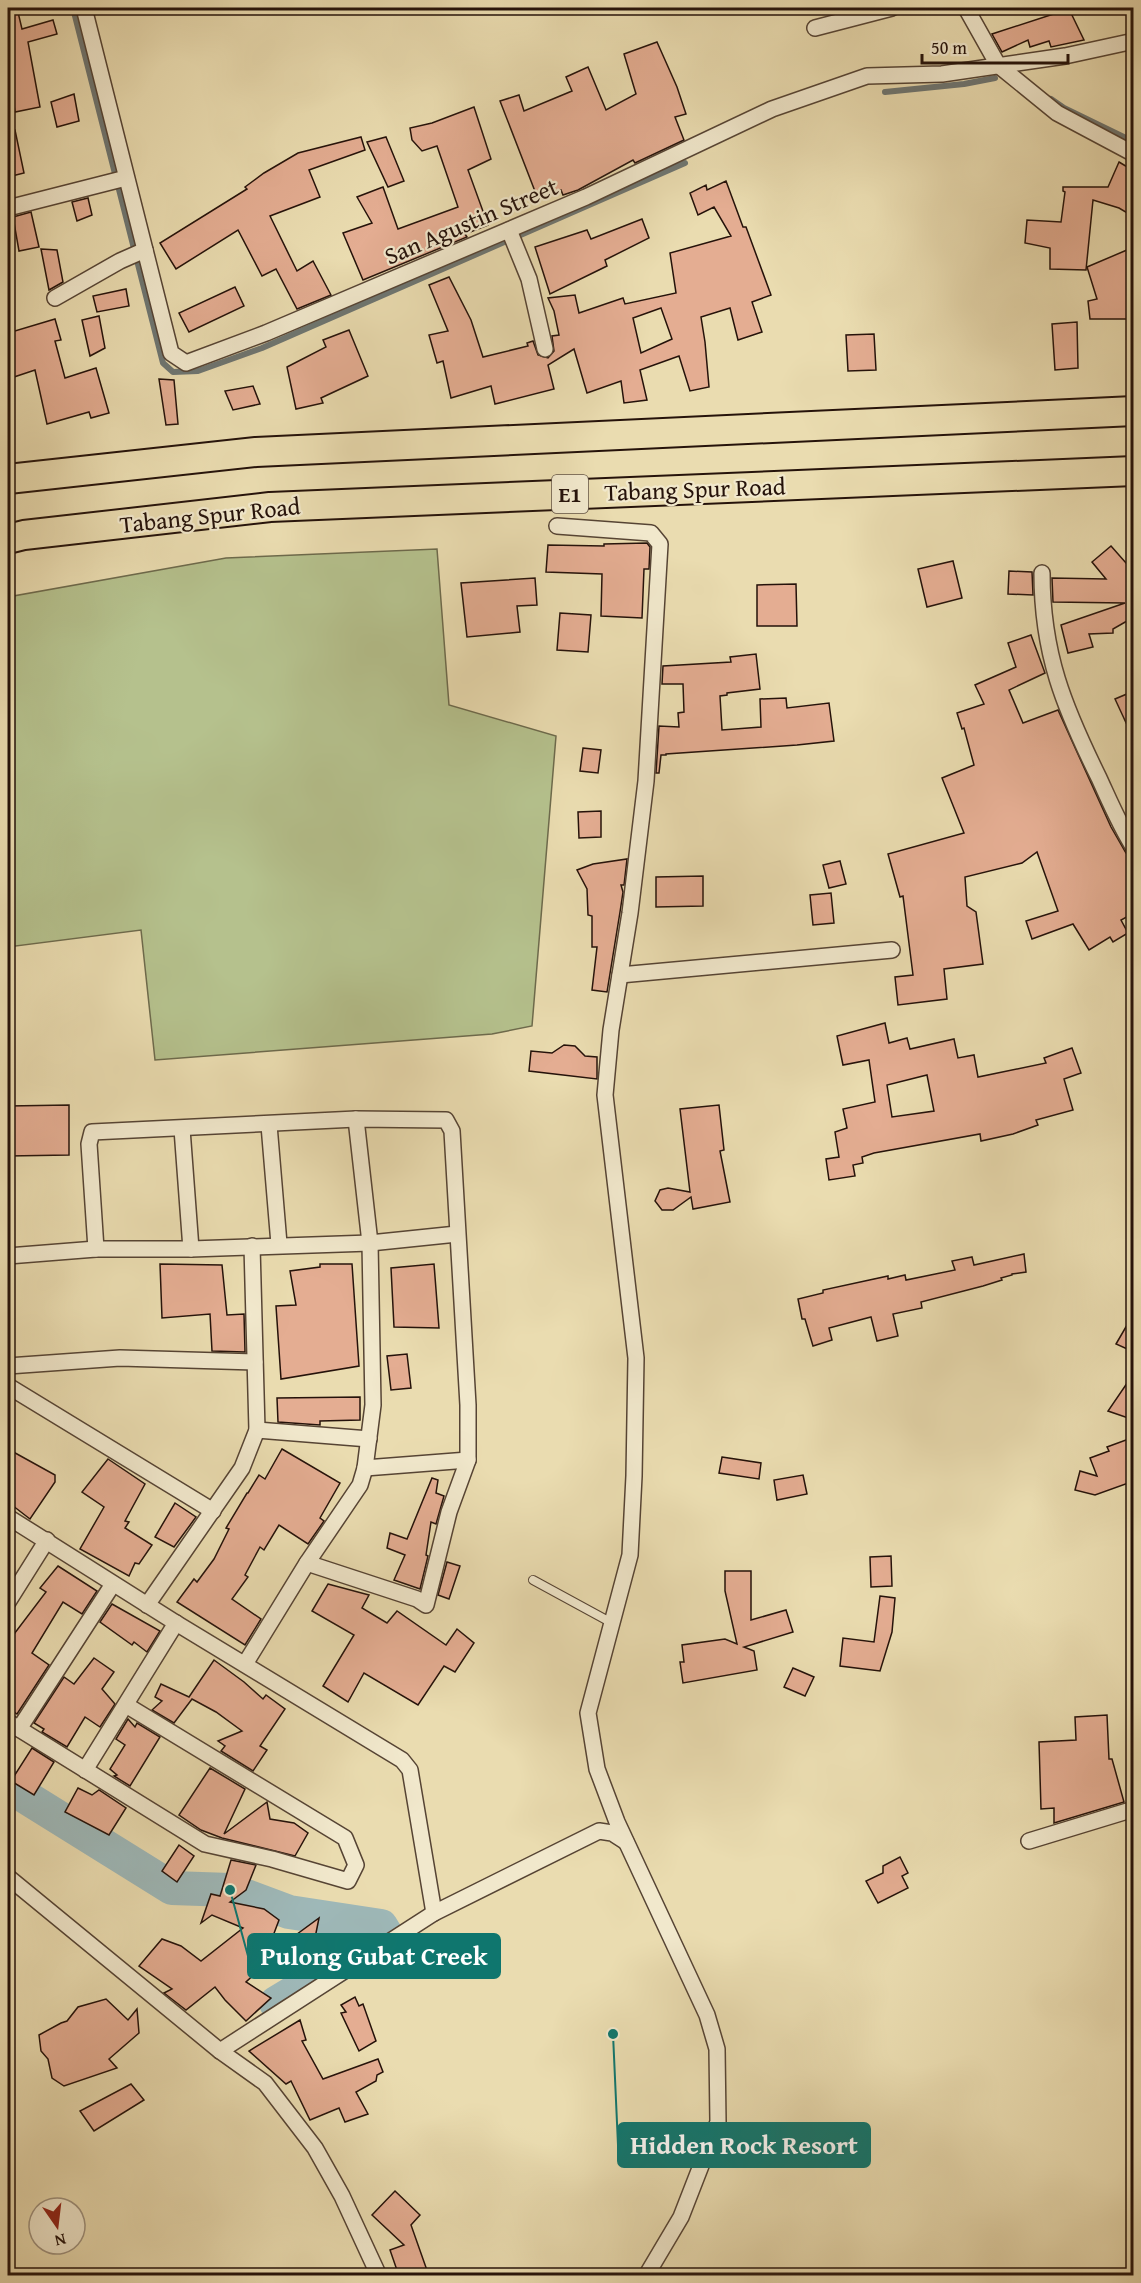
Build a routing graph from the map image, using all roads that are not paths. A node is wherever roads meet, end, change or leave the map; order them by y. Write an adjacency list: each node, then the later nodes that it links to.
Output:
1 (84, 8): 8 (street, San Agustin Street)
2 (892, 8): 4 (street)
3 (966, 8): 6 (street)
4 (815, 28)
5 (1134, 41): 6 (street, San Agustin Street)
6 (998, 65): 7 (street); 10 (street, San Agustin Street)
7 (1134, 154)
8 (126, 178): 9 (street); 11 (street, San Agustin Street)
9 (8, 208)
10 (508, 230): 11 (street, San Agustin Street); 13 (street)
11 (145, 250): 12 (street)
12 (55, 298)
13 (545, 349)
14 (1134, 411): 16 (highway)
15 (1134, 471): 18 (highway, Tabang Spur Road / E1)
16 (8, 479)
17 (556, 526): 22 (street)
18 (8, 540)
19 (1042, 573): 20 (street)
20 (1134, 848)
21 (892, 950): 22 (street)
22 (620, 975): 49 (street)
23 (356, 1119): 24 (street); 26 (street); 27 (street)
24 (269, 1125): 25 (street); 28 (street)
25 (182, 1129): 30 (street); 31 (street)
26 (457, 1234): 27 (street); 38 (street)
27 (370, 1243): 28 (street); 37 (street)
28 (279, 1244): 29 (street)
29 (252, 1246): 31 (street); 33 (street)
30 (96, 1249): 31 (street); 32 (street)
31 (191, 1249)
32 (8, 1256)
33 (255, 1362): 34 (street); 36 (street)
34 (8, 1366)
35 (8, 1386): 40 (street)
36 (257, 1430): 37 (street); 40 (street)
37 (369, 1439): 39 (street)
38 (468, 1460): 39 (street); 43 (street)
39 (365, 1468): 43 (street)
40 (213, 1511): 47 (street)
41 (8, 1517): 42 (street)
42 (47, 1540): 45 (street); 46 (street)
43 (307, 1563): 50 (street)
44 (533, 1580): 49 (lane)
45 (113, 1584): 47 (street); 52 (street)
46 (8, 1602)
47 (147, 1605): 48 (street)
48 (176, 1623): 50 (street); 51 (street)
49 (612, 1623): 56 (street)
50 (245, 1664): 58 (street)
51 (126, 1705): 53 (street); 53 (street)
52 (13, 1726): 53 (street)
53 (85, 1770)
54 (1134, 1809): 55 (street)
55 (1029, 1841)
56 (626, 1842): 58 (street); 61 (street)
57 (8, 1877): 59 (street)
58 (434, 1913): 59 (street)
59 (220, 2051): 60 (street)
60 (379, 2276)
61 (646, 2276)

